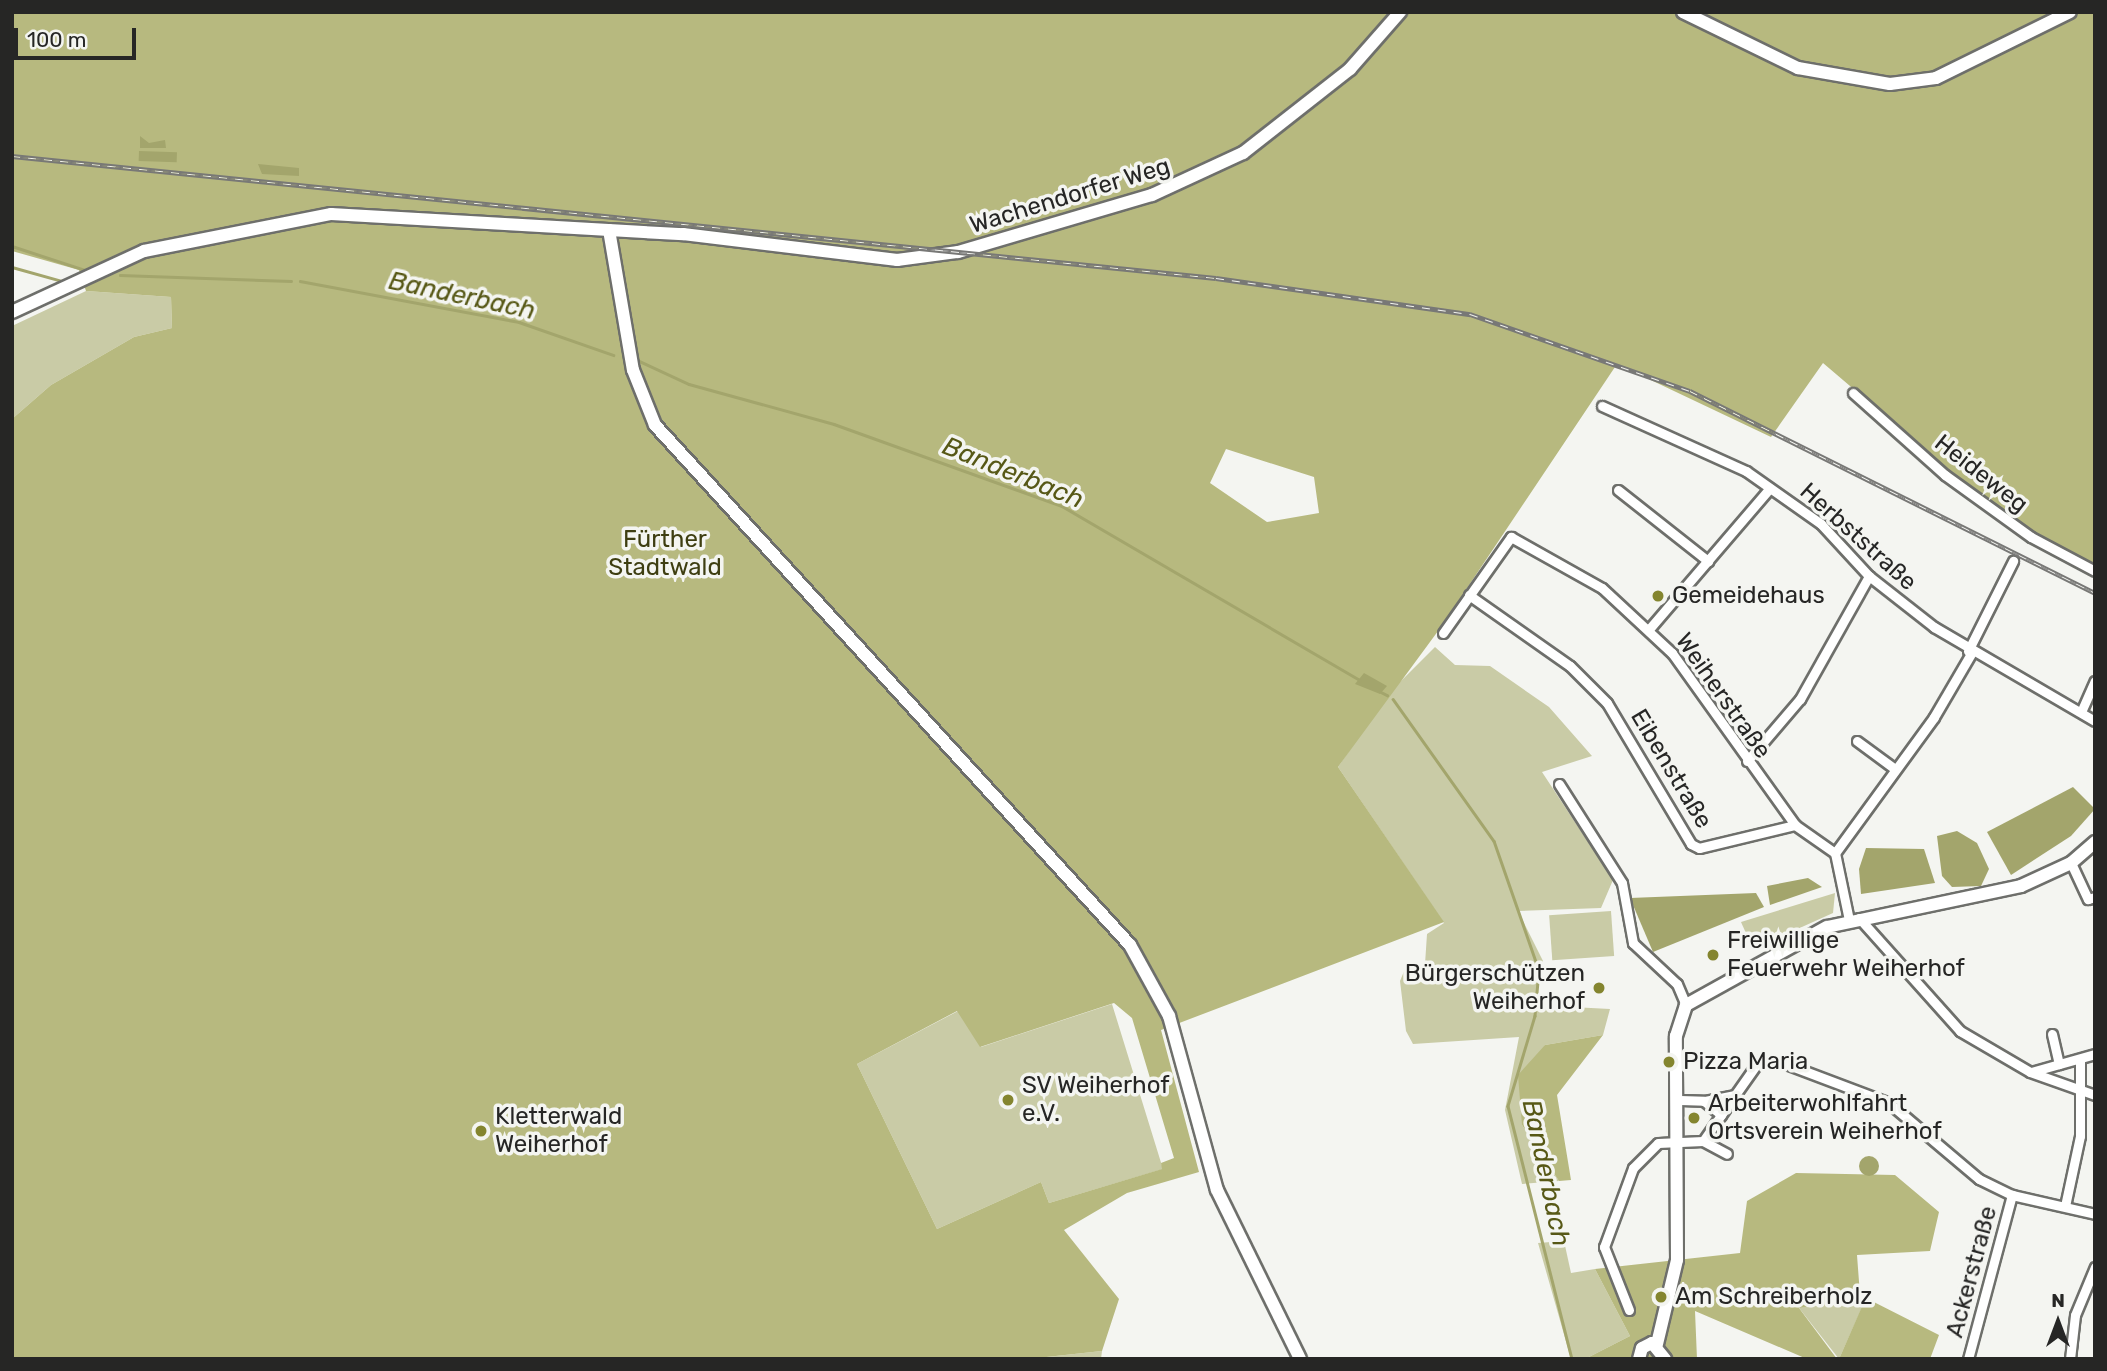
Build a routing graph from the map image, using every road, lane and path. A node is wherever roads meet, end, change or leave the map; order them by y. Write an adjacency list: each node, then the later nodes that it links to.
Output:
1 (1400, 12): 4 (street, Wachendorfer Weg)
2 (1683, 12): 3 (street)
3 (2070, 12)
4 (609, 230): 5 (street, Wachendorfer Weg); 52 (street)
5 (12, 312)
6 (1853, 393): 12 (street, Heideweg)
7 (1602, 406): 8 (street, Herbststraße)
8 (1770, 488): 10 (street); 13 (street, Herbststraße)
9 (1618, 490): 10 (street)
10 (1708, 561): 15 (street)
11 (2013, 561): 17 (street)
12 (2095, 571)
13 (1869, 576): 17 (street, Herbststraße); 22 (street)
14 (1469, 595): 15 (street, Weiherstraße); 16 (street); 25 (street, Eibenstraße)
15 (1650, 628): 22 (street, Weiherstraße)
16 (1443, 633)
17 (1970, 652): 19 (street, Herbststraße); 23 (street)
18 (2095, 681): 19 (street)
19 (2081, 712): 20 (street, Herbststraße)
20 (2095, 721)
21 (1857, 741): 23 (street)
22 (1747, 761): 25 (street, Weiherstraße)
23 (1895, 769): 27 (street)
24 (1559, 784): 31 (street)
25 (1795, 825): 27 (street, Weiherstraße)
26 (2095, 842): 28 (street)
27 (1835, 853): 30 (street)
28 (2071, 863): 29 (street); 30 (street)
29 (2095, 897)
30 (1854, 919): 31 (street); 36 (street)
31 (1686, 1005): 40 (street)
32 (2052, 1034): 35 (street)
33 (2095, 1054): 34 (street)
34 (2080, 1059): 35 (street); 37 (street)
35 (2059, 1064): 36 (street)
36 (2030, 1072): 37 (street)
37 (2080, 1090): 39 (street); 47 (street)
38 (1735, 1095): 41 (street); 42 (street); 46 (street)
39 (2095, 1096)
40 (1680, 1100): 41 (street); 44 (street)
41 (1704, 1101): 42 (street)
42 (1721, 1115): 43 (street)
43 (1703, 1141): 44 (street); 45 (street)
44 (1681, 1142): 50 (street); 51 (street)
45 (1727, 1154)
46 (2012, 1195): 47 (street); 55 (street, Ackerstraße)
47 (2065, 1206): 48 (street)
48 (2095, 1214)
49 (2095, 1267): 56 (street)
50 (1629, 1310)
51 (1657, 1344): 53 (street); 54 (street)
52 (1300, 1359)
53 (1639, 1359)
54 (1665, 1359)
55 (1968, 1359)
56 (2070, 1359)

